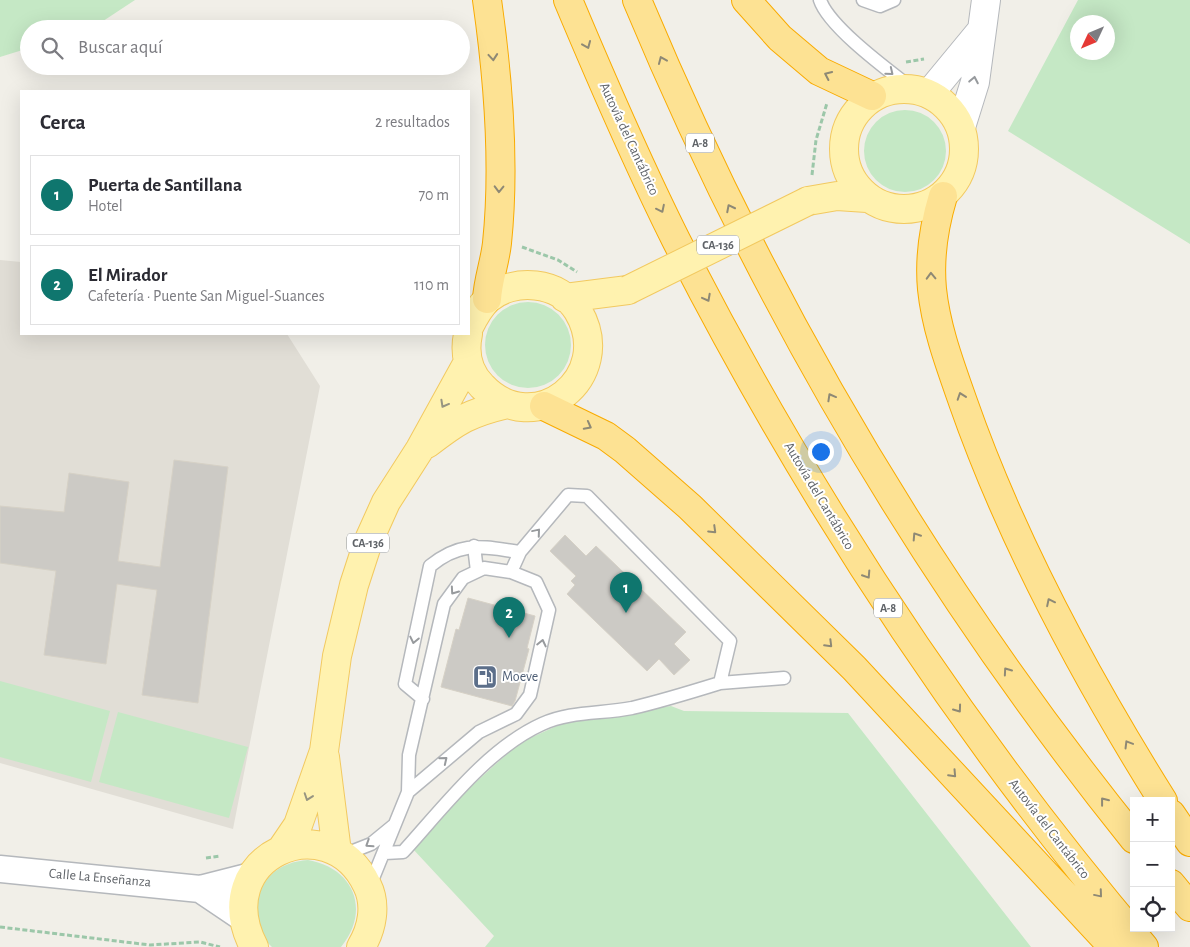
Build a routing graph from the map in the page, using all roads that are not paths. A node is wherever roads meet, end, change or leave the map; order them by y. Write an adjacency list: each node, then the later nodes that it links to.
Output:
1 (487, 0): 19 (highway, one-way to 19)
2 (568, 0): 54 (highway, Autovía del Cantábrico / A-8, one-way to 54)
3 (637, 0): 39 (highway, A-8, one-way to 3)
4 (746, 0): 11 (highway, one-way to 4)
5 (820, 0): 10 (lane, one-way to 10)
6 (862, 0): 7 (lane)
7 (894, 0)
8 (986, 0): 9 (street)
9 (980, 32): 10 (street); 12 (street, one-way to 9)
10 (920, 91): 11 (main road); 12 (main road)
11 (872, 96): 13 (main road)
12 (960, 127): 15 (main road)
13 (845, 164): 14 (main road); 16 (main road)
14 (810, 191): 16 (main road); 17 (main road, CA-136, bridge)
15 (943, 196): 16 (main road); 36 (highway, one-way to 15)
16 (867, 198)
17 (628, 290): 18 (main road); 22 (main road)
18 (565, 298): 19 (main road); 22 (main road)
19 (487, 299): 20 (main road)
20 (470, 325)
21 (468, 335): 23 (main road)
22 (588, 336): 25 (main road)
23 (468, 362): 24 (main road); 26 (main road, one-way to 26)
24 (507, 404): 25 (main road); 26 (main road)
25 (544, 406): 53 (highway, one-way to 53)
26 (420, 449): 34 (main road, CA-136)
27 (474, 546): 28 (lane); 29 (lane); 33 (lane, one-way to 33)
28 (520, 552): 30 (lane); 32 (lane, one-way to 32)
29 (477, 571): 30 (lane); 33 (lane, one-way to 33)
30 (511, 572): 35 (lane, one-way to 30)
31 (784, 678): 32 (lane)
32 (720, 683): 42 (lane)
33 (422, 699): 35 (lane)
34 (324, 751): 41 (main road, one-way to 41); 43 (main road)
35 (408, 792): 38 (lane)
36 (1161, 797)
37 (1175, 820): 40 (highway)
38 (393, 826): 42 (lane); 43 (lane, one-way to 43)
39 (1130, 834)
40 (1190, 842)
41 (281, 850): 43 (main road); 45 (main road)
42 (385, 852): 47 (lane)
43 (340, 854): 47 (main road)
44 (0, 869): 48 (street, Calle La Enseñanza)
45 (251, 876): 48 (street, Calle La Enseñanza); 50 (main road)
46 (1173, 887): 49 (highway)
47 (369, 888): 51 (main road)
48 (200, 889): 50 (street, Calle La Enseñanza)
49 (1190, 907)
50 (242, 918): 52 (main road)
51 (365, 945)
52 (254, 947)
53 (1113, 947)
54 (1144, 947)

